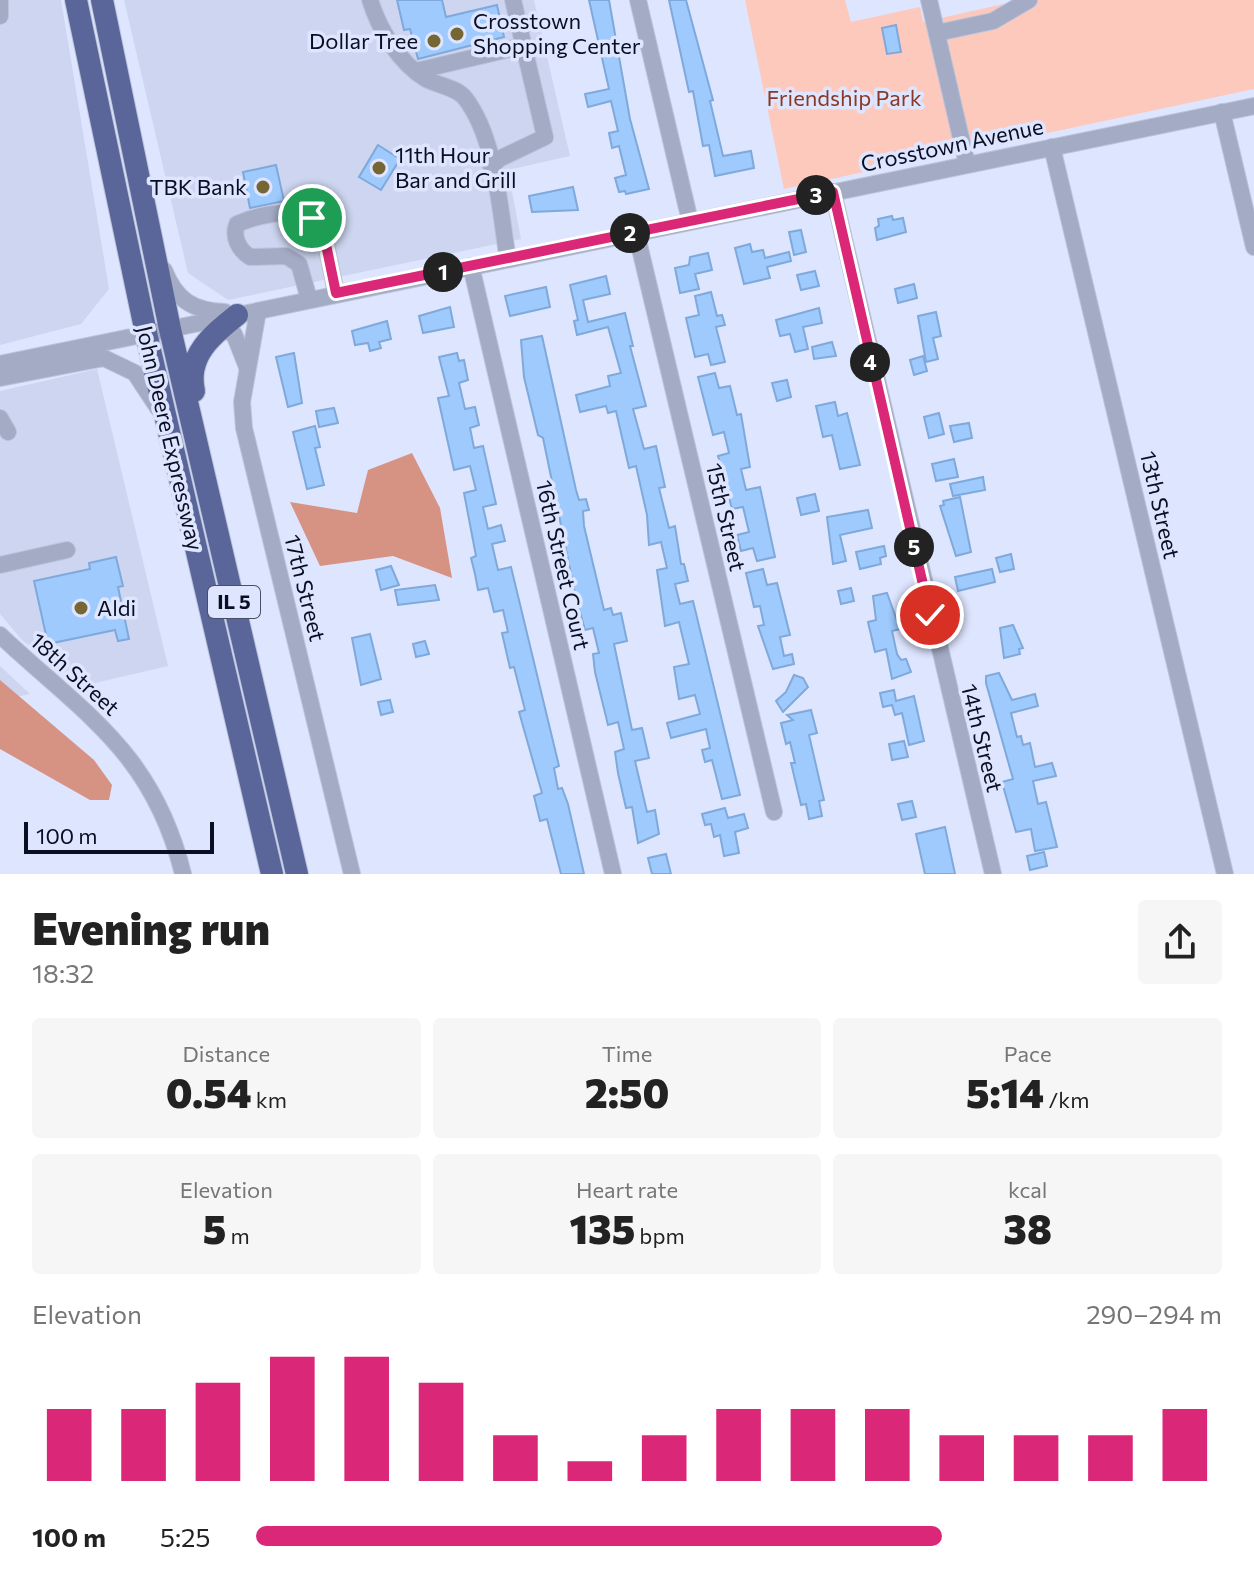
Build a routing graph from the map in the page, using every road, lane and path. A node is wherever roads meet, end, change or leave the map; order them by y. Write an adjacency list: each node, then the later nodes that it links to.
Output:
1 (76, 0): 29 (highway, John Deere Expressway / IL 5)
2 (102, 0): 20 (highway, John Deere Expressway / IL 5)
3 (370, 0): 12 (street)
4 (513, 0): 11 (street)
5 (638, 0): 19 (street)
6 (929, 0): 10 (street)
7 (1029, 0): 10 (street)
8 (0, 2): 9 (street)
9 (0, 16)
10 (937, 33): 16 (street)
11 (523, 46): 12 (street); 17 (street)
12 (416, 71): 17 (street)
13 (1254, 106): 14 (street, Crosstown Avenue)
14 (1222, 112): 15 (street, Crosstown Avenue); 22 (street)
15 (1052, 147): 16 (street, Crosstown Avenue); 45 (street, 13th Street)
16 (967, 164): 18 (street, Crosstown Avenue)
17 (491, 167): 23 (street)
18 (833, 192): 19 (street, Crosstown Avenue); 44 (street, 14th Street)
19 (690, 221): 21 (street, Crosstown Avenue)
20 (149, 230): 27 (street); 28 (highway, John Deere Expressway / IL 5)
21 (636, 232): 23 (street, Crosstown Avenue); 38 (street, 15th Street)
22 (1254, 247)
23 (508, 259): 24 (street, Crosstown Avenue)
24 (471, 266): 25 (street, Crosstown Avenue); 43 (street, 16th Street Court)
25 (336, 293): 26 (street, Crosstown Avenue); 26 (street)
26 (309, 299): 27 (street, Crosstown Avenue)
27 (233, 318): 28 (street, Crosstown Avenue); 31 (street, 17th Street); 31 (street); 36 (highway)
28 (170, 329): 29 (street, Crosstown Avenue); 36 (highway, John Deere Expressway / IL 5)
29 (146, 333): 30 (street, Crosstown Avenue); 33 (highway, John Deere Expressway / IL 5)
30 (0, 364)
31 (247, 373): 42 (street, 17th Street)
32 (0, 378): 33 (street)
33 (167, 424): 40 (highway, John Deere Expressway / IL 5)
34 (67, 550): 35 (street)
35 (0, 565)
36 (230, 585): 41 (highway, John Deere Expressway / IL 5)
37 (0, 635): 39 (street, 18th Street)
38 (774, 812)
39 (183, 874)
40 (272, 874)
41 (297, 874)
42 (352, 874)
43 (613, 874)
44 (993, 874)
45 (1225, 874)

